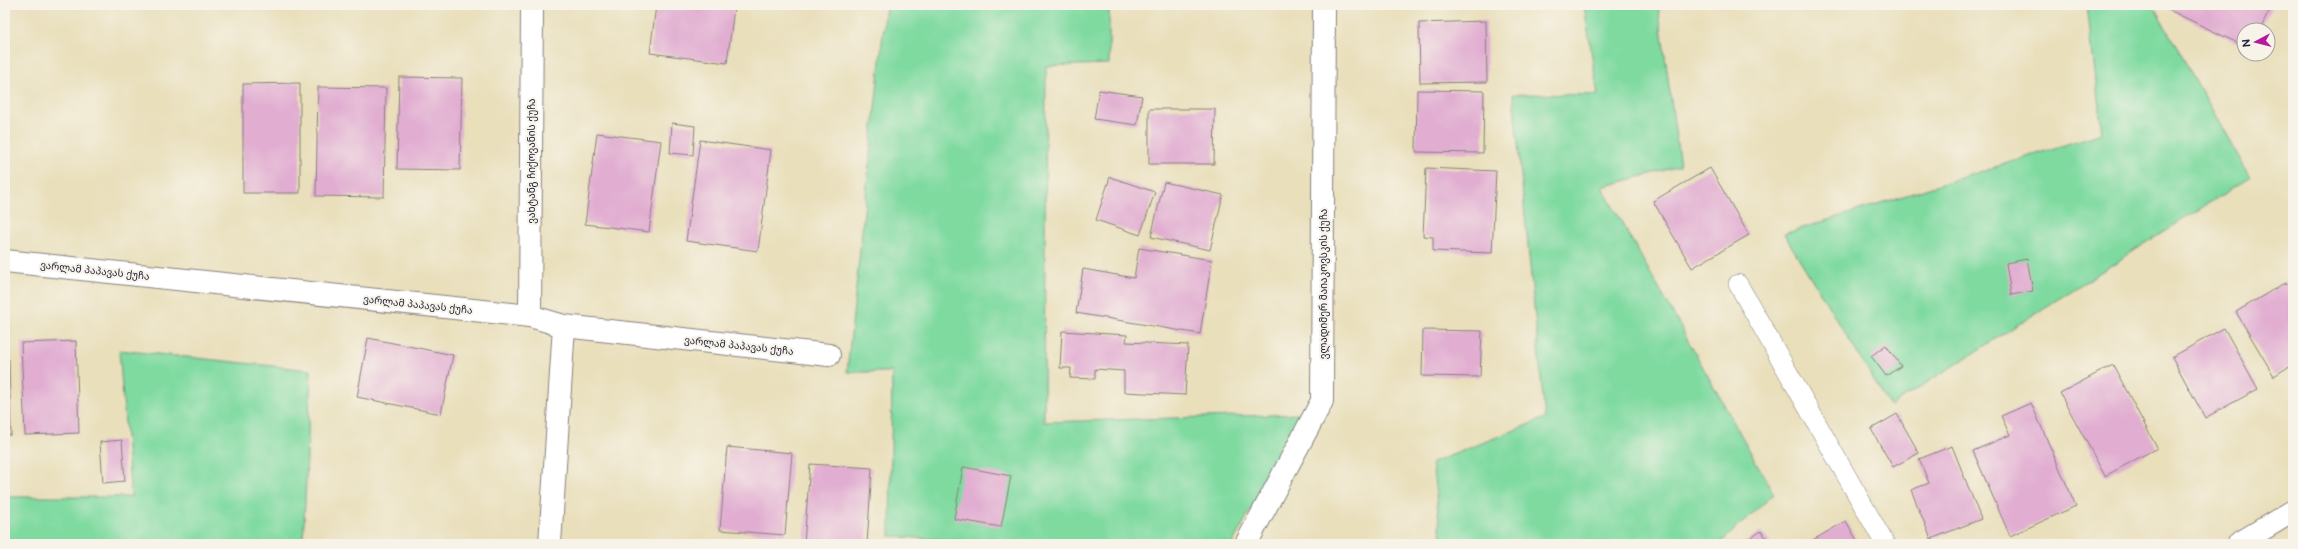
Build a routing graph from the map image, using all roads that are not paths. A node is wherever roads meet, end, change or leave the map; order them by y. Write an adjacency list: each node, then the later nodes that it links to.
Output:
1 (532, 5): 5 (street, ვახტანგ ჩიქოვანის ქუჩა)
2 (1324, 5): 10 (street, ვლადიმერ მაიაკოვსკის ქუჩა)
3 (5, 261): 5 (street, ვარლამ პაპავას ქუჩა)
4 (1738, 284): 11 (lane)
5 (530, 316): 6 (street, ვარლამ პაპავას ქუჩა)
6 (564, 326): 7 (street, ვარლამ პაპავას ქუჩა); 9 (street)
7 (829, 355)
8 (2293, 510): 12 (street)
9 (550, 544)
10 (1246, 544)
11 (1886, 544)
12 (2238, 544)

